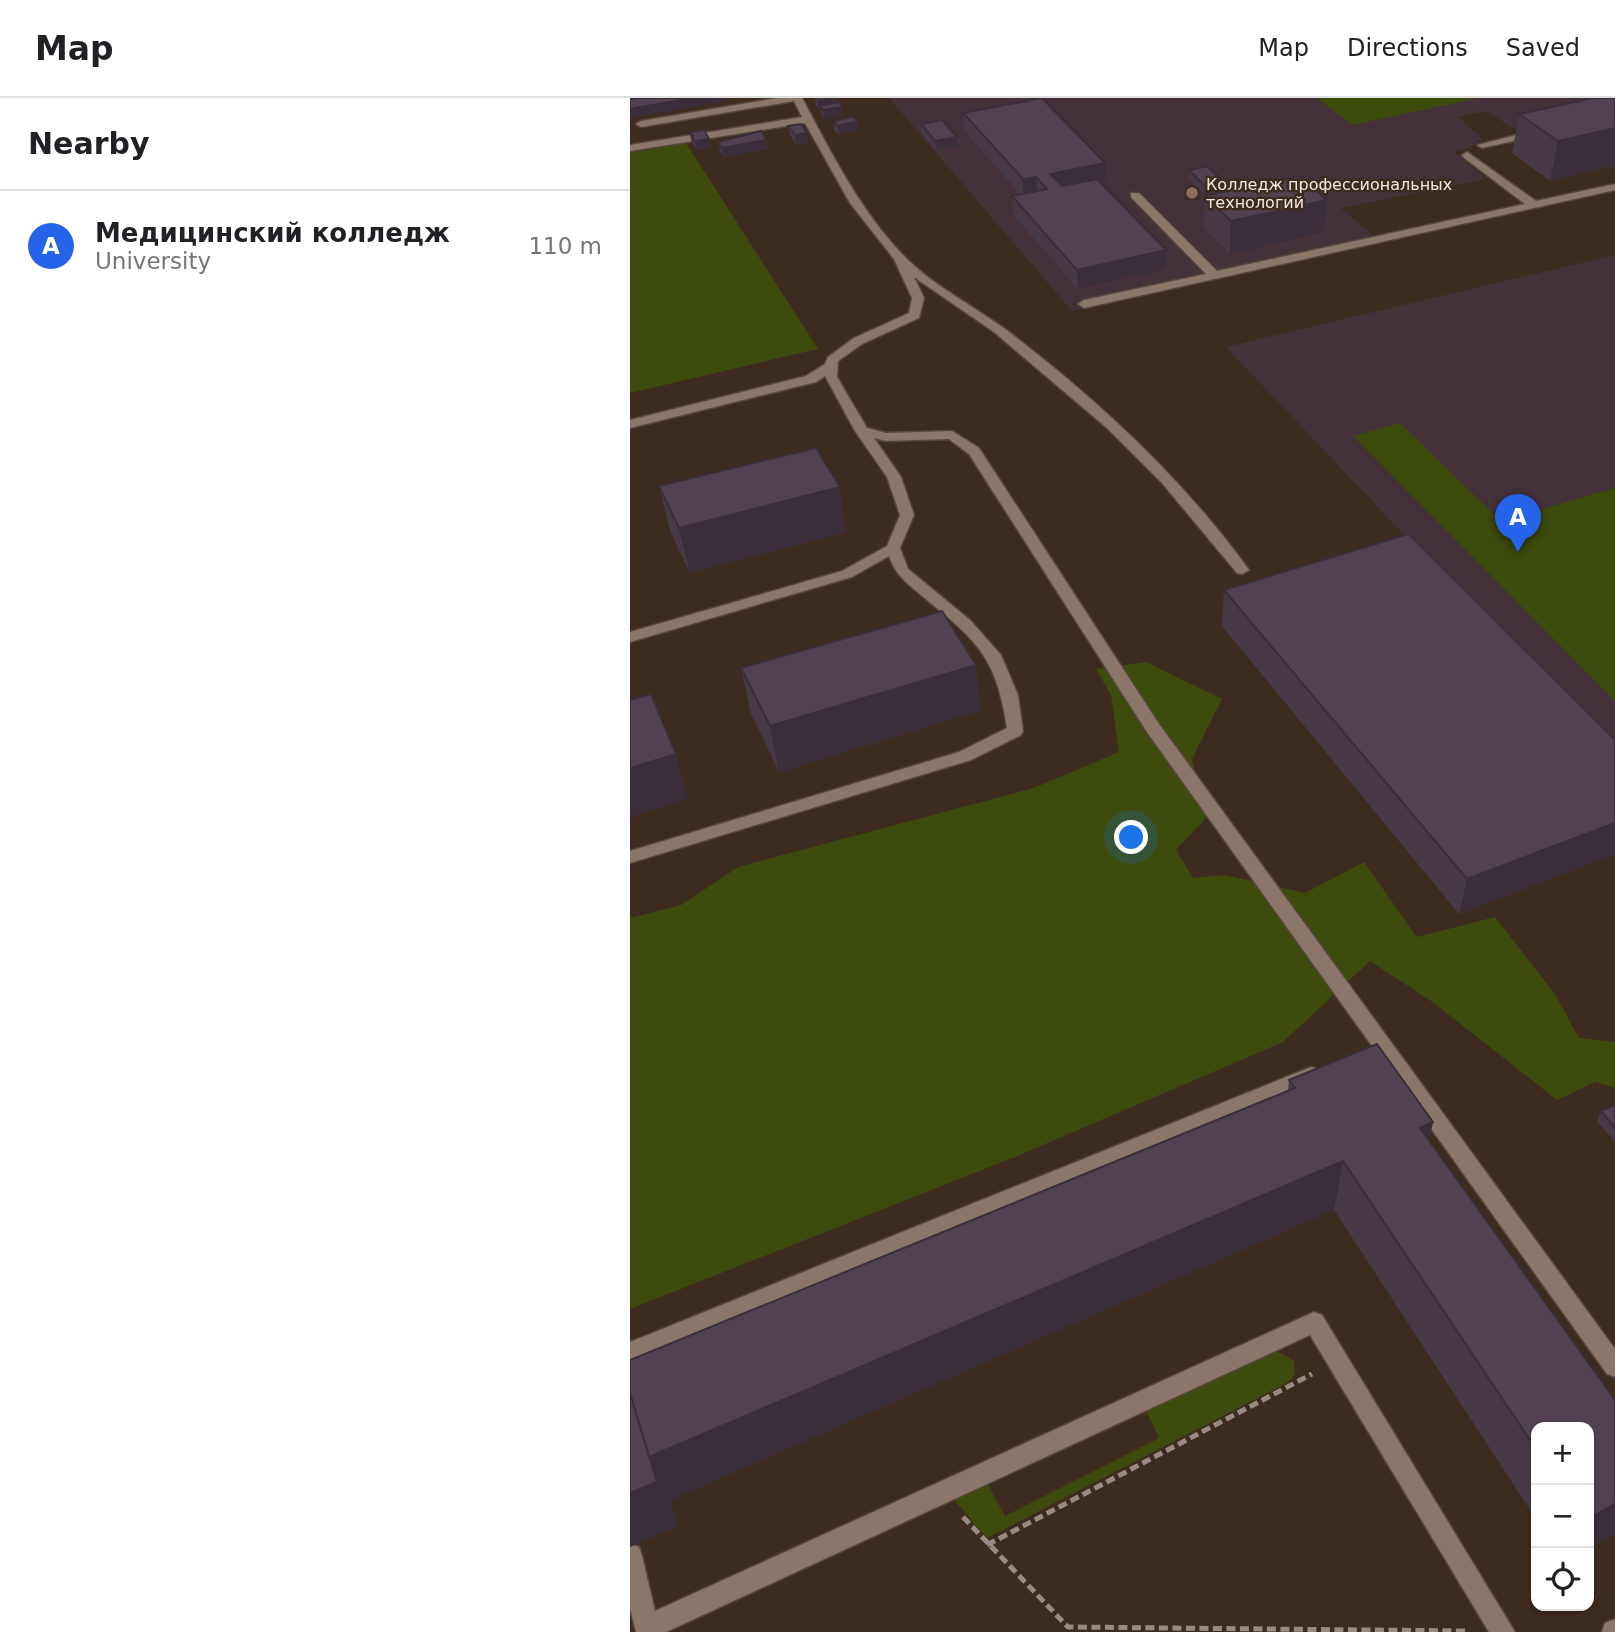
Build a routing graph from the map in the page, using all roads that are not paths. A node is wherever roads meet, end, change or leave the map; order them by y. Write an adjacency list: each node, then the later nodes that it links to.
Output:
1 (796, 98): 2 (lane); 3 (lane)
2 (808, 119): 6 (lane); 11 (lane)
3 (641, 124)
4 (1549, 131): 5 (lane)
5 (1482, 145)
6 (630, 148)
7 (1466, 155): 10 (lane)
8 (1615, 187): 10 (lane)
9 (1135, 195): 12 (lane)
10 (1535, 206): 12 (lane)
11 (899, 258): 14 (lane); 18 (lane)
12 (1214, 275): 13 (lane)
13 (1084, 304)
14 (831, 366): 15 (lane); 16 (lane)
15 (630, 424)
16 (862, 431): 17 (lane); 23 (lane)
17 (892, 548): 19 (lane); 20 (lane)
18 (1241, 570)
19 (630, 637)
20 (630, 858)
21 (1330, 1067): 22 (lane)
22 (630, 1352)
23 (1615, 1367)
24 (630, 1556): 25 (lane)
25 (648, 1630): 26 (lane)
26 (1503, 1632)

